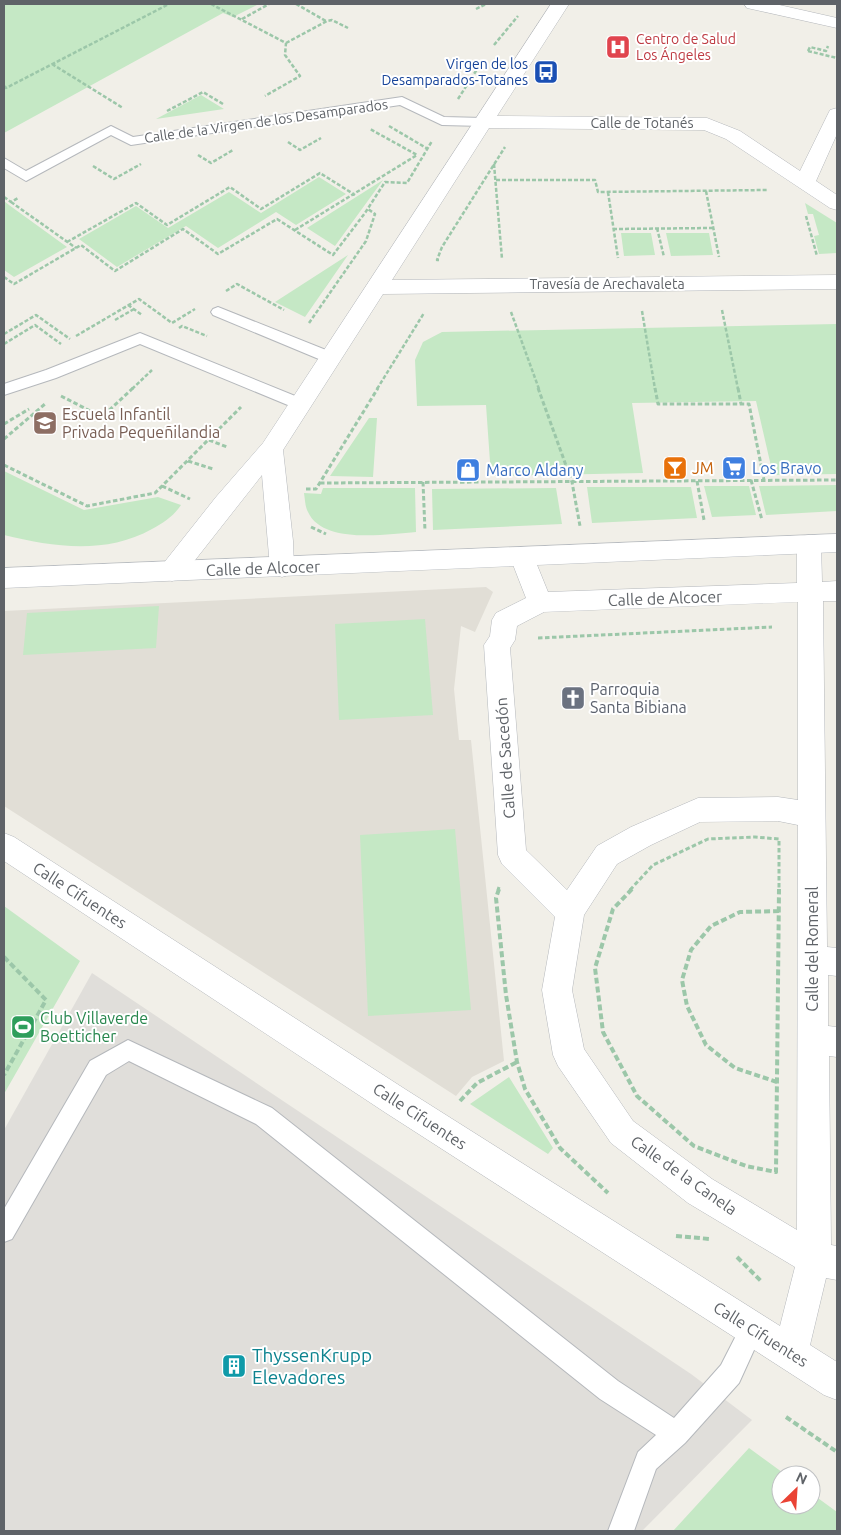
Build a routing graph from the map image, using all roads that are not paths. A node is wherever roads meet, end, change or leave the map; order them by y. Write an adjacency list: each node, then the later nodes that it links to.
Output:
1 (560, 4): 5 (street)
2 (753, 4): 3 (street)
3 (837, 23)
4 (837, 114): 7 (street)
5 (483, 122): 6 (lane, Calle de la Virgen de los Desamparados); 7 (street, Calle de Totanés); 10 (street)
6 (4, 162)
7 (805, 182): 8 (street, Calle de Totanés)
8 (837, 204)
9 (837, 282): 10 (street, Travesía de Arechavaleta)
10 (376, 287): 12 (street)
11 (218, 312): 12 (lane)
12 (331, 358): 14 (street)
13 (4, 390): 14 (lane)
14 (300, 404): 15 (street)
15 (271, 449): 18 (street); 19 (street)
16 (823, 544): 17 (street, Calle de Alcocer); 21 (street, Calle del Romeral)
17 (522, 557): 18 (street, Calle de Alcocer); 22 (street)
18 (282, 567): 19 (street, Calle de Alcocer)
19 (172, 571): 20 (street, Calle de Alcocer)
20 (4, 578)
21 (823, 592): 22 (street, Calle de Alcocer); 23 (street, Calle del Romeral)
22 (540, 602): 25 (street, Calle de Sacedón)
23 (812, 815): 25 (street, Calle de la Canela); 26 (street, Calle del Romeral)
24 (4, 846): 30 (street, Calle Cifuentes)
25 (570, 913): 29 (street, Calle de la Canela)
26 (825, 960): 27 (street, Calle del Romeral)
27 (825, 1040): 29 (street, Calle del Romeral)
28 (4, 1231): 33 (lane)
29 (826, 1261): 31 (street, Calle del Romeral)
30 (752, 1328): 31 (street, Calle Cifuentes); 33 (lane)
31 (791, 1352): 32 (street, Calle Cifuentes)
32 (837, 1382)
33 (676, 1434): 34 (lane)
34 (621, 1531)

